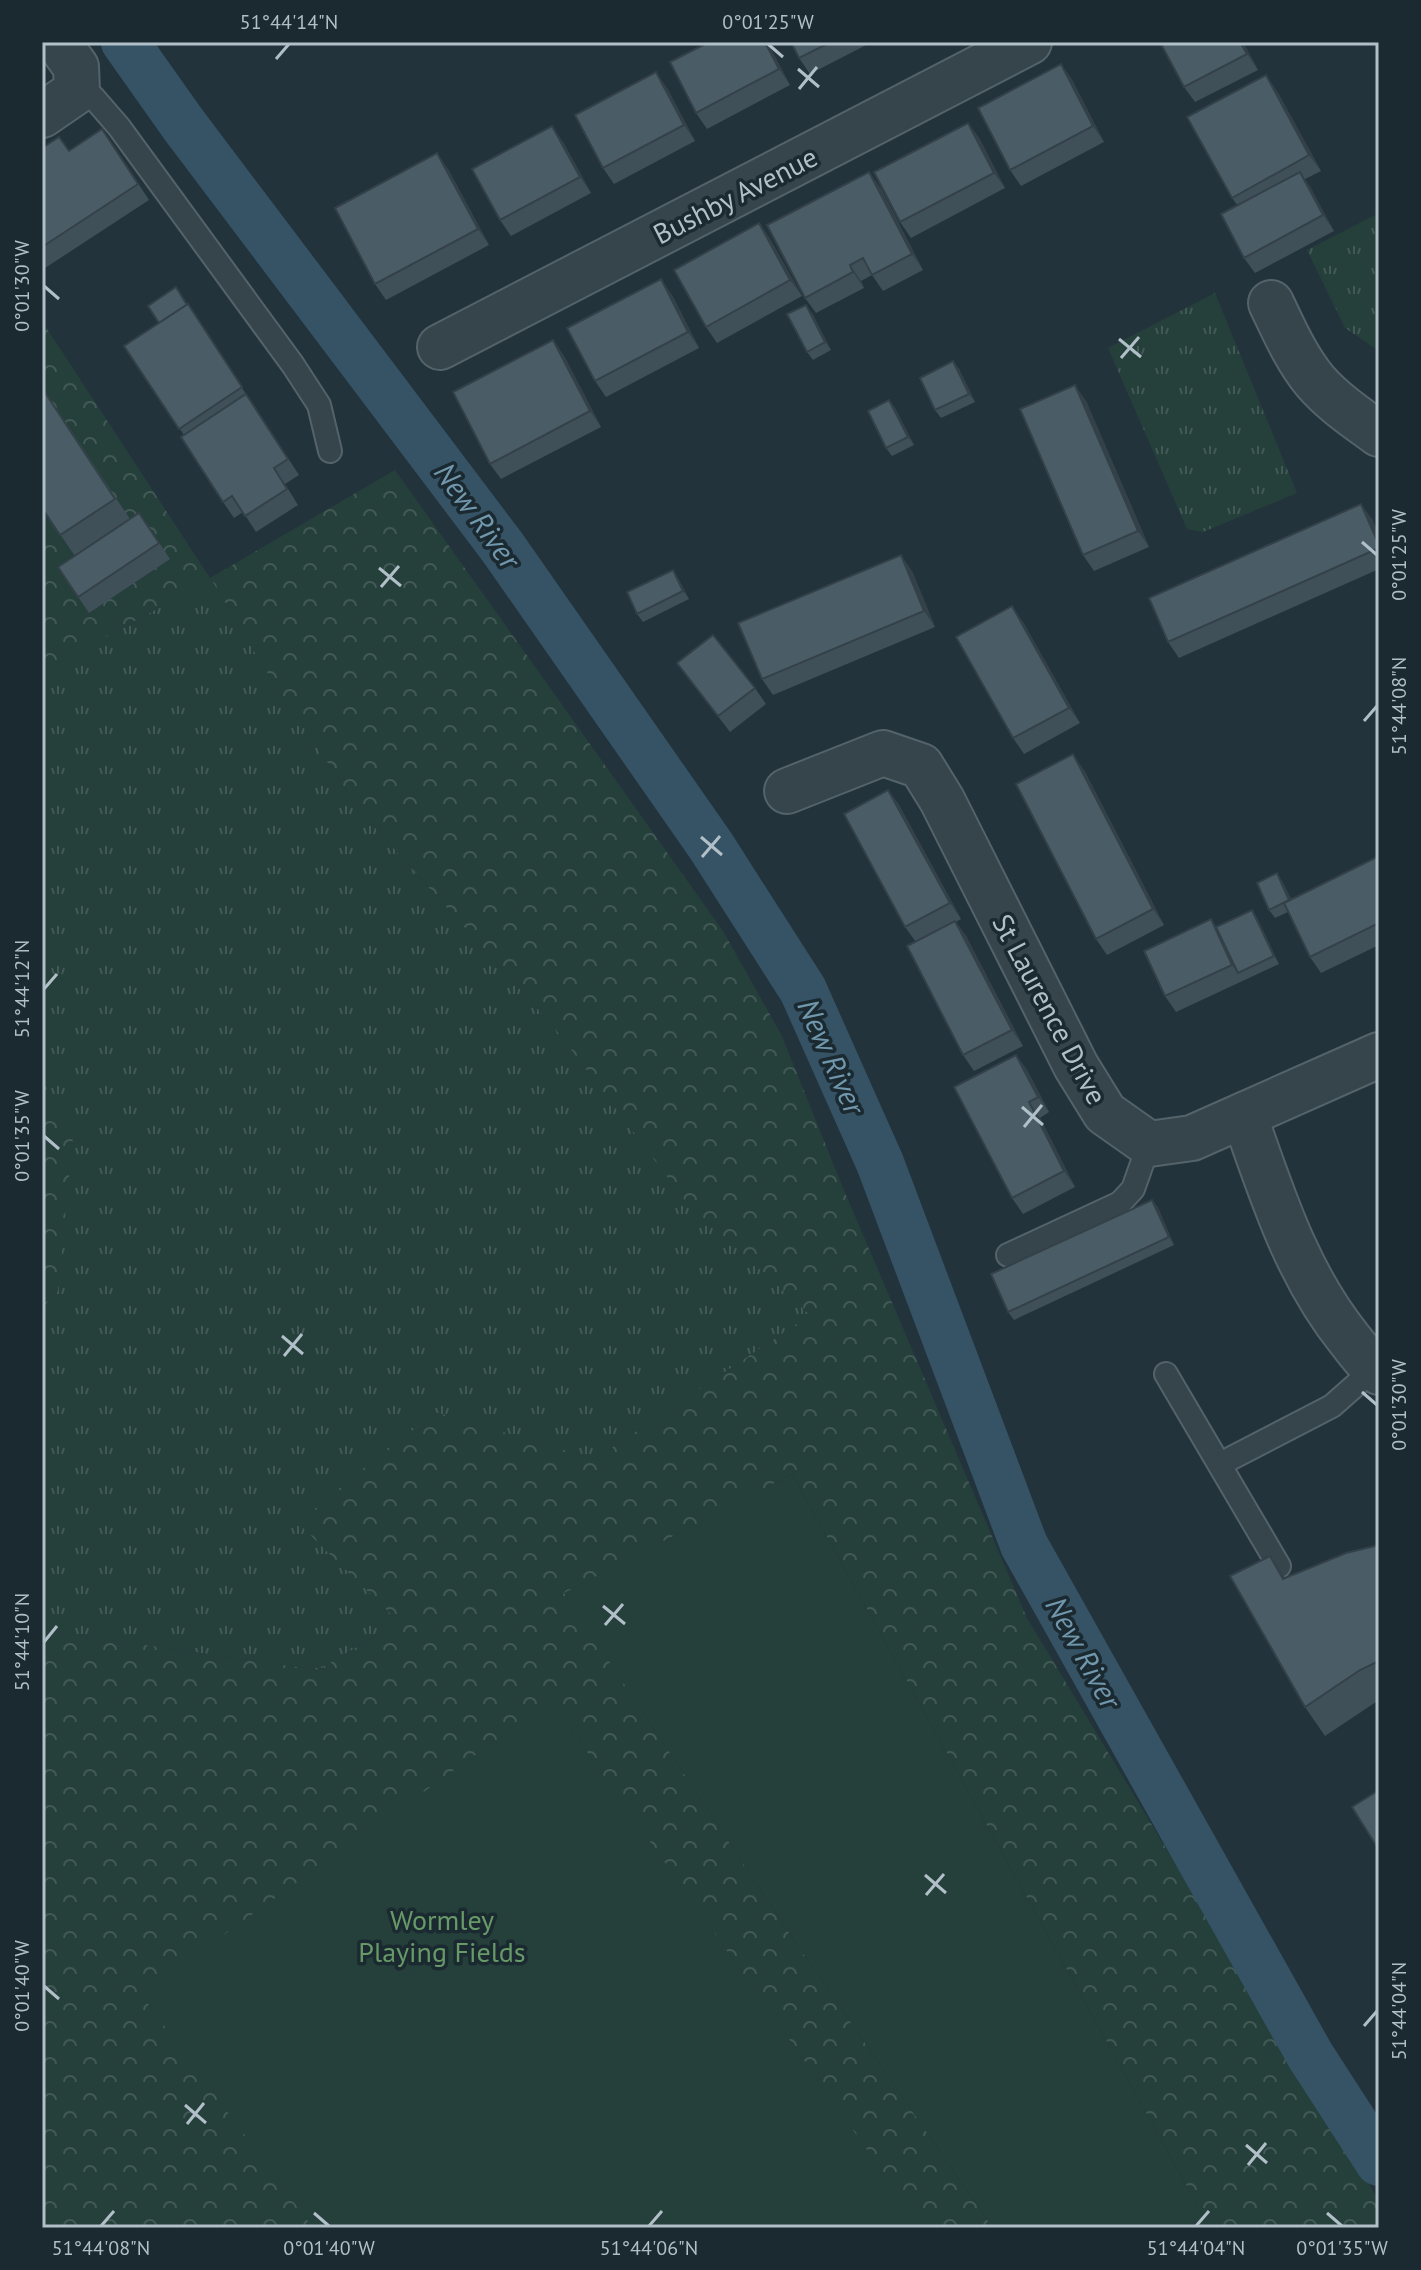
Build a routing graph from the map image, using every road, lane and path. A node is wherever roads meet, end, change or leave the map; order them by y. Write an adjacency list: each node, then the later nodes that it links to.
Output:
1 (58, 42): 3 (street)
2 (1029, 42): 5 (street, Bushby Avenue)
3 (59, 103): 7 (lane)
4 (1271, 303): 6 (street)
5 (440, 347)
6 (1379, 434)
7 (330, 451)
8 (787, 791): 11 (street, St Laurence Drive)
9 (1379, 1055): 10 (street)
10 (1244, 1115): 11 (street); 13 (street)
11 (1149, 1144): 12 (lane)
12 (1008, 1255)
13 (1374, 1368): 15 (lane)
14 (1166, 1374): 15 (lane)
15 (1220, 1464): 16 (lane)
16 (1279, 1566)

